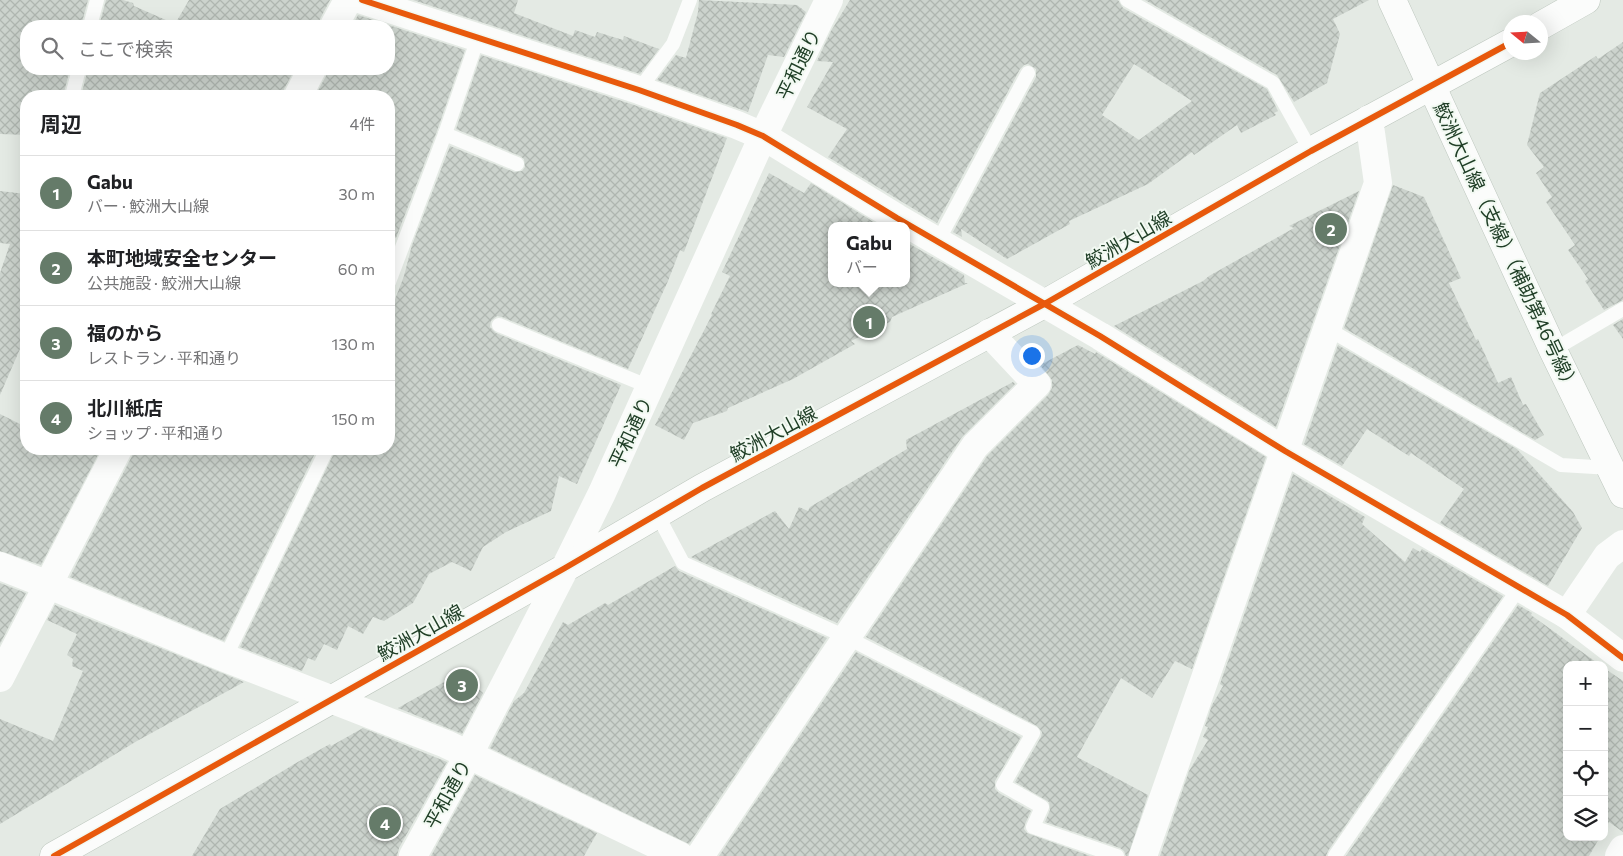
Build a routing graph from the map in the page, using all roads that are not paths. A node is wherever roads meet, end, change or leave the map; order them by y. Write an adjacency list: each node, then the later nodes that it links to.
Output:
1 (97, 0): 9 (lane)
2 (348, 0): 10 (street)
3 (362, 0): 12 (street)
4 (690, 0): 20 (lane)
5 (829, 0): 23 (street, 平和通り)
6 (1127, 0): 24 (lane)
7 (1392, 0): 17 (street, 鮫洲大山線（支線）（補助第46号線）)
8 (1586, 0): 11 (street)
9 (92, 20)
10 (337, 20)
11 (1548, 21)
12 (478, 38): 20 (street); 22 (lane)
13 (1503, 46): 17 (street, 鮫洲大山線)
14 (1028, 73): 28 (lane)
15 (77, 75): 18 (lane)
16 (309, 75): 19 (street)
17 (1432, 85): 21 (street, 鮫洲大山線); 35 (street, 鮫洲大山線（支線）（補助第46号線）)
18 (74, 90)
19 (301, 90)
20 (639, 90): 23 (street)
21 (1369, 119): 24 (street, 鮫洲大山線); 33 (street)
22 (445, 134): 25 (lane); 29 (lane)
23 (763, 136): 26 (street); 36 (street, 平和通り)
24 (1311, 151): 30 (street, 鮫洲大山線)
25 (517, 164)
26 (906, 222)
27 (910, 224): 28 (street)
28 (938, 241): 30 (street)
29 (395, 266)
30 (1046, 303): 34 (street, 鮫洲大山線); 37 (street)
31 (1623, 309): 35 (lane)
32 (499, 325): 36 (lane)
33 (1328, 329): 37 (street); 40 (lane)
34 (989, 333): 42 (street, 鮫洲大山線); 49 (street)
35 (1553, 350): 40 (street, 鮫洲大山線（支線）（補助第46号線）)
36 (650, 388): 45 (street, 平和通り)
37 (1285, 451): 47 (street); 61 (street)
38 (115, 455): 46 (street)
39 (324, 455): 50 (lane)
40 (1611, 468): 41 (street, 鮫洲大山線（支線）（補助第46号線）)
41 (1623, 494)
42 (658, 514): 45 (street, 鮫洲大山線); 49 (lane)
43 (1623, 544): 48 (street)
44 (0, 566): 46 (street)
45 (566, 568): 53 (street, 鮫洲大山線); 54 (street, 平和通り)
46 (48, 584): 50 (street); 52 (street)
47 (1519, 588): 48 (street); 62 (lane)
48 (1567, 615): 51 (street)
49 (846, 636): 59 (street); 60 (lane)
50 (225, 658): 53 (street)
51 (1623, 658)
52 (0, 678)
53 (331, 700): 54 (street); 56 (street, 鮫洲大山線)
54 (469, 754): 57 (street, 平和通り); 58 (street)
55 (1623, 849): 63 (street)
56 (54, 856)
57 (413, 856)
58 (680, 856)
59 (700, 856)
60 (1117, 856)
61 (1143, 856)
62 (1335, 856)
63 (1619, 856)

